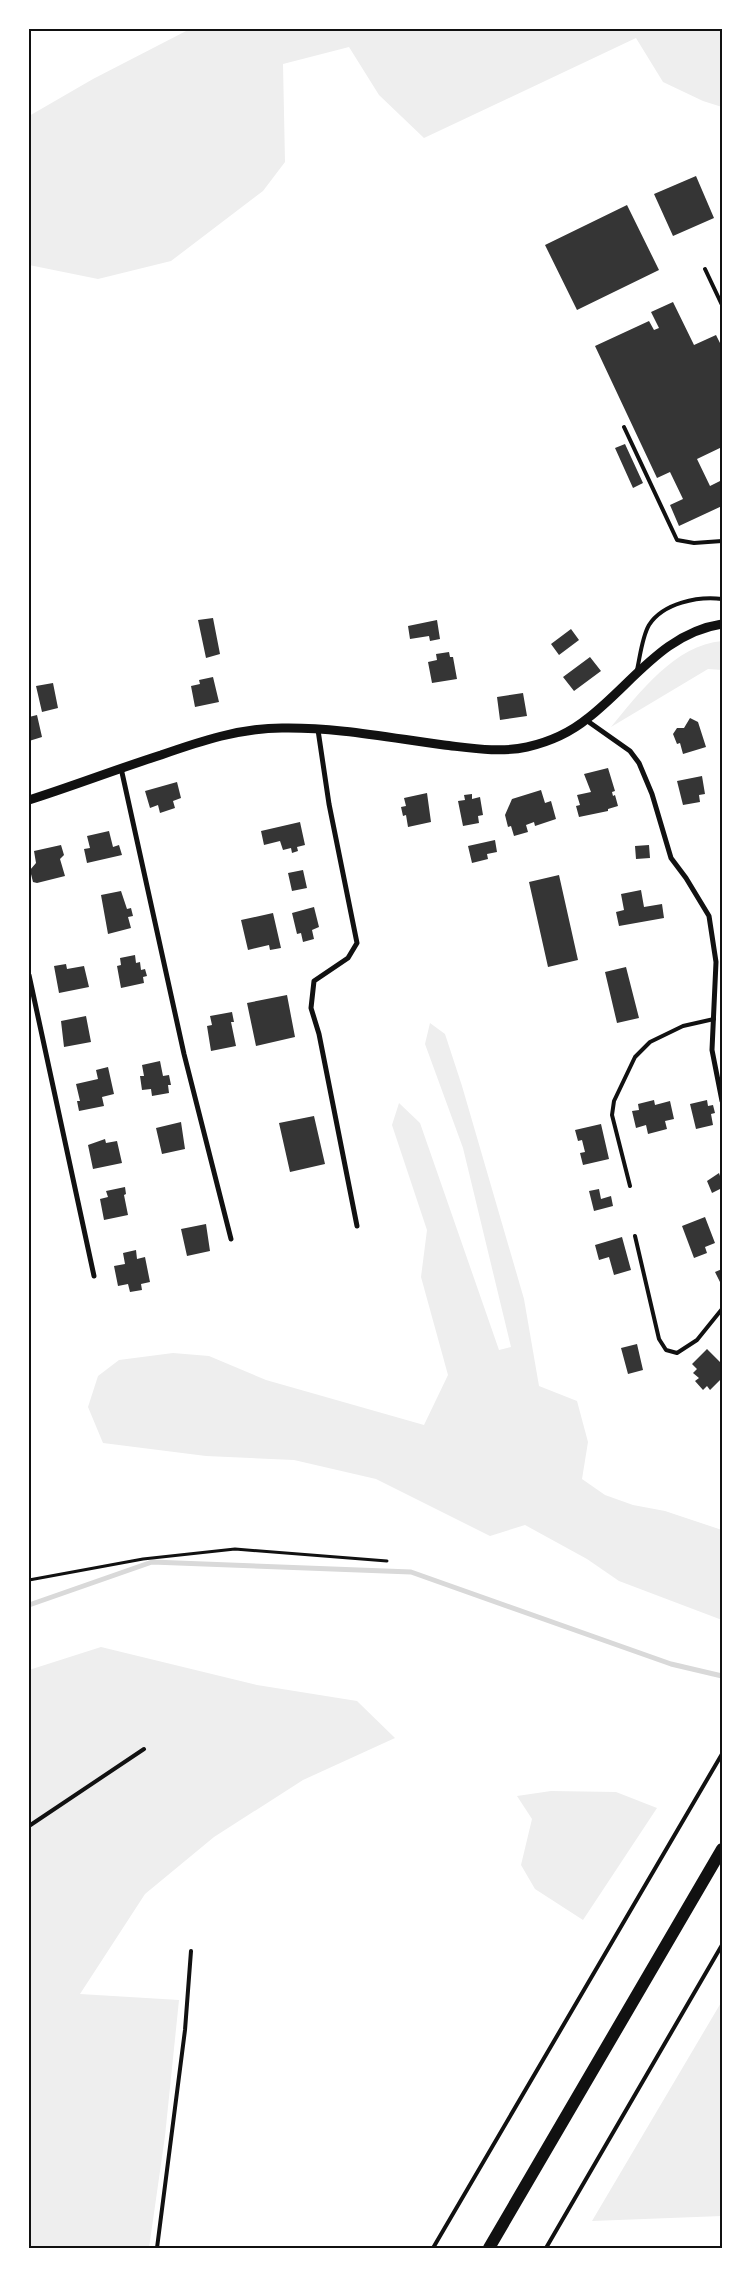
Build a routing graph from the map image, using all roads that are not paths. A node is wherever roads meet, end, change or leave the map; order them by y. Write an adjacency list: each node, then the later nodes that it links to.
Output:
1 (705, 269): 2 (lane)
2 (722, 305)
3 (624, 427): 4 (lane)
4 (722, 541)
5 (722, 599): 7 (lane)
6 (722, 624): 7 (street)
7 (636, 672): 8 (street)
8 (586, 720): 9 (street); 13 (street)
9 (318, 730): 10 (street); 16 (street)
10 (121, 768): 11 (street); 18 (street)
11 (29, 800)
12 (29, 975): 19 (street)
13 (714, 1019): 14 (street); 15 (lane)
14 (722, 1102)
15 (630, 1186)
16 (356, 1226)
17 (635, 1236): 20 (lane)
18 (231, 1239)
19 (94, 1276)
20 (722, 1310)
21 (144, 1749): 23 (lane)
22 (722, 1754): 28 (lane)
23 (29, 1826)
24 (722, 1849): 29 (main road)
25 (722, 1945): 30 (lane)
26 (191, 1951): 27 (lane)
27 (157, 2248)
28 (433, 2248)
29 (489, 2248)
30 (546, 2248)

